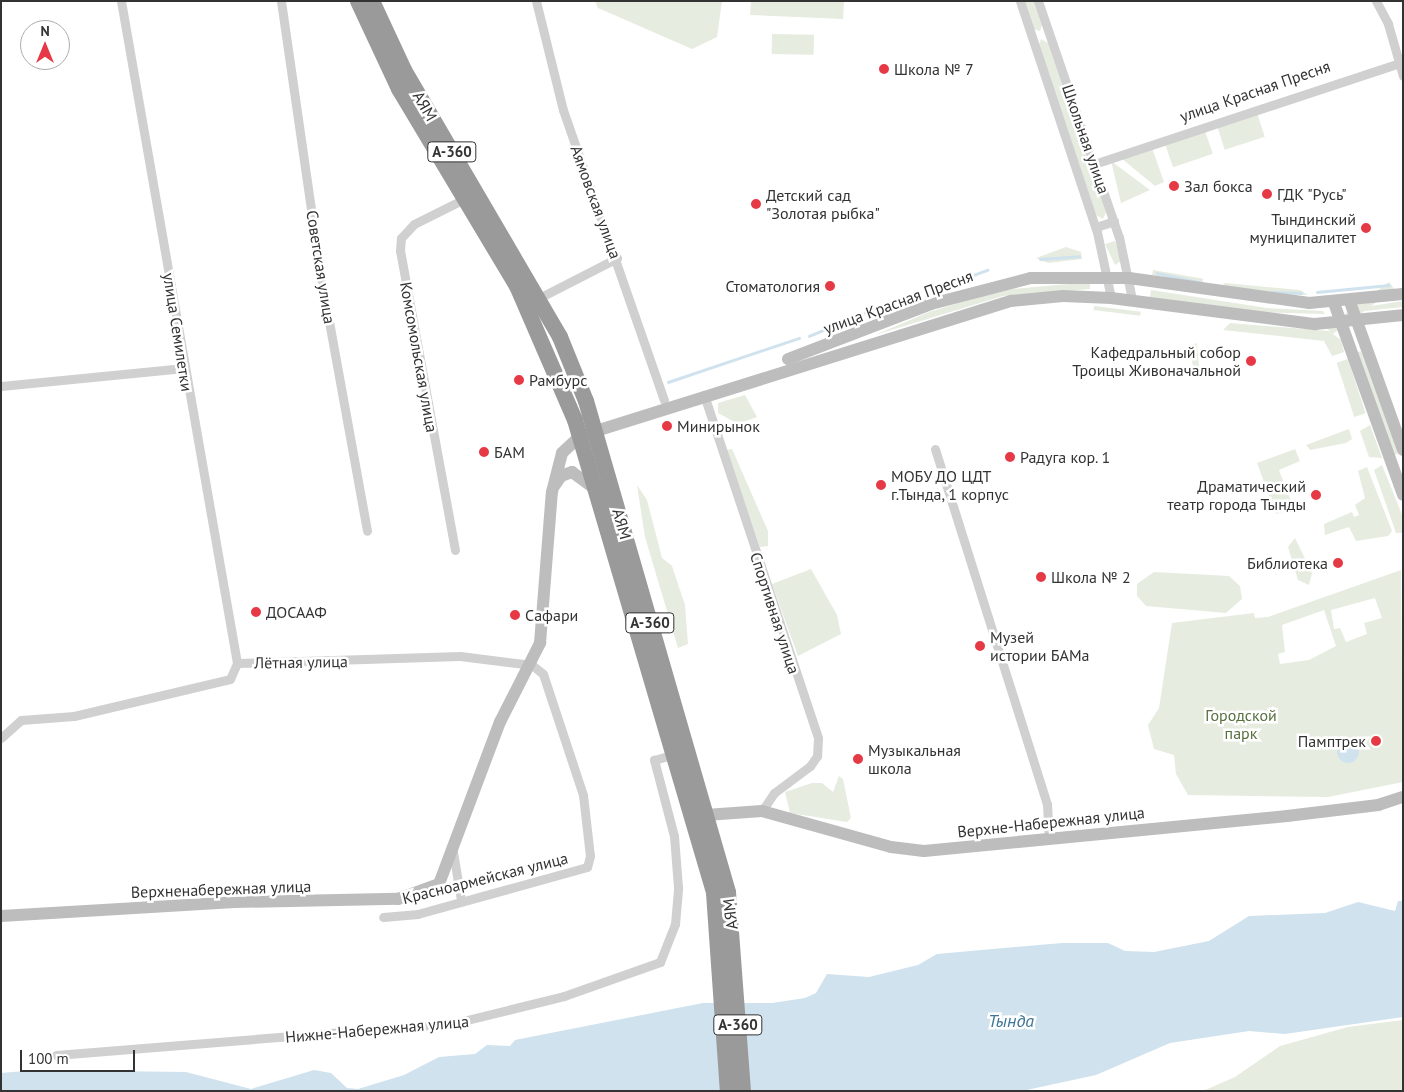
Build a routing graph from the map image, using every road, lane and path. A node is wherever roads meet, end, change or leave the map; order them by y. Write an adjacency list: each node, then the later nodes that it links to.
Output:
1 (120, 1): 30 (street, улица Семилетки)
2 (281, 1): 41 (street, Советская улица)
3 (358, 1): 14 (highway, АЯМ / А-360)
4 (372, 1): 22 (highway, АЯМ / А-360)
5 (536, 1): 17 (street, Аямовская улица)
6 (1020, 1): 10 (street, Школьная улица)
7 (1038, 1): 9 (street, Школьная улица)
8 (1376, 1): 11 (street)
9 (1048, 32): 10 (street); 13 (street, Школьная улица)
10 (1032, 37): 16 (street, Школьная улица)
11 (1400, 61): 12 (street); 13 (street, улица Красная Пресня)
12 (1403, 76)
13 (1094, 164): 15 (street, Школьная улица)
14 (464, 199): 35 (highway, АЯМ / А-360); 42 (street, Комсомольская улица)
15 (1114, 221): 16 (street); 19 (street, Школьная улица)
16 (1096, 227): 18 (street, Школьная улица)
17 (617, 258): 22 (street); 33 (street, Аямовская улица)
18 (1108, 276): 19 (street, улица Красная Пресня); 21 (street, Школьная улица); 33 (street, улица Красная Пресня)
19 (1129, 278): 23 (street, Школьная улица); 25 (street, улица Красная Пресня)
20 (1403, 294): 24 (street, улица Красная Пресня)
21 (1111, 298): 23 (street, улица Красная Пресня); 32 (street, улица Красная Пресня)
22 (538, 299): 34 (highway, АЯМ / А-360)
23 (1132, 299): 27 (street, улица Красная Пресня)
24 (1350, 302): 25 (street, улица Красная Пресня); 28 (street)
25 (1334, 303): 27 (street)
26 (1403, 315): 28 (street, улица Красная Пресня)
27 (1341, 323): 28 (street, улица Красная Пресня); 29 (street)
28 (1360, 328): 29 (street); 37 (street)
29 (1347, 338): 40 (street)
30 (184, 368): 31 (street); 43 (street, улица Семилетки)
31 (1, 386)
32 (704, 395): 34 (street, улица Красная Пресня); 48 (street, Спортивная улица)
33 (664, 400): 34 (street, улица Красная Пресня)
34 (595, 427): 35 (street); 49 (highway, АЯМ / А-360)
35 (579, 432): 38 (highway, АЯМ / А-360); 39 (street, Красноармейская улица)
36 (935, 449): 50 (street)
37 (1403, 450)
38 (596, 491): 39 (street); 46 (highway, АЯМ / А-360)
39 (552, 492): 44 (street, Красноармейская улица)
40 (1403, 495)
41 (367, 531)
42 (455, 550)
43 (236, 663): 44 (street, Лётная улица); 45 (street, Лётная улица)
44 (532, 664): 51 (street, Красноармейская улица); 53 (street, Красноармейская улица)
45 (1, 738)
46 (672, 755): 56 (highway, АЯМ / А-360); 57 (street, Нижне-Набережная улица)
47 (1403, 797): 50 (street, Верхне-Набережная улица)
48 (762, 811): 49 (street, Верхне-Набережная улица); 50 (street, Верхне-Набережная улица)
49 (706, 815): 56 (highway, АЯМ / А-360)
50 (1049, 840)
51 (453, 852): 52 (street, Красноармейская улица); 53 (street)
52 (439, 884): 54 (street, Верхненабережная улица)
53 (461, 900): 55 (street, Красноармейская улица)
54 (1, 916)
55 (383, 917)
56 (727, 959): 58 (highway, АЯМ / А-360); 59 (highway, АЯМ / А-360)
57 (56, 1054)
58 (728, 1091)
59 (742, 1091)

